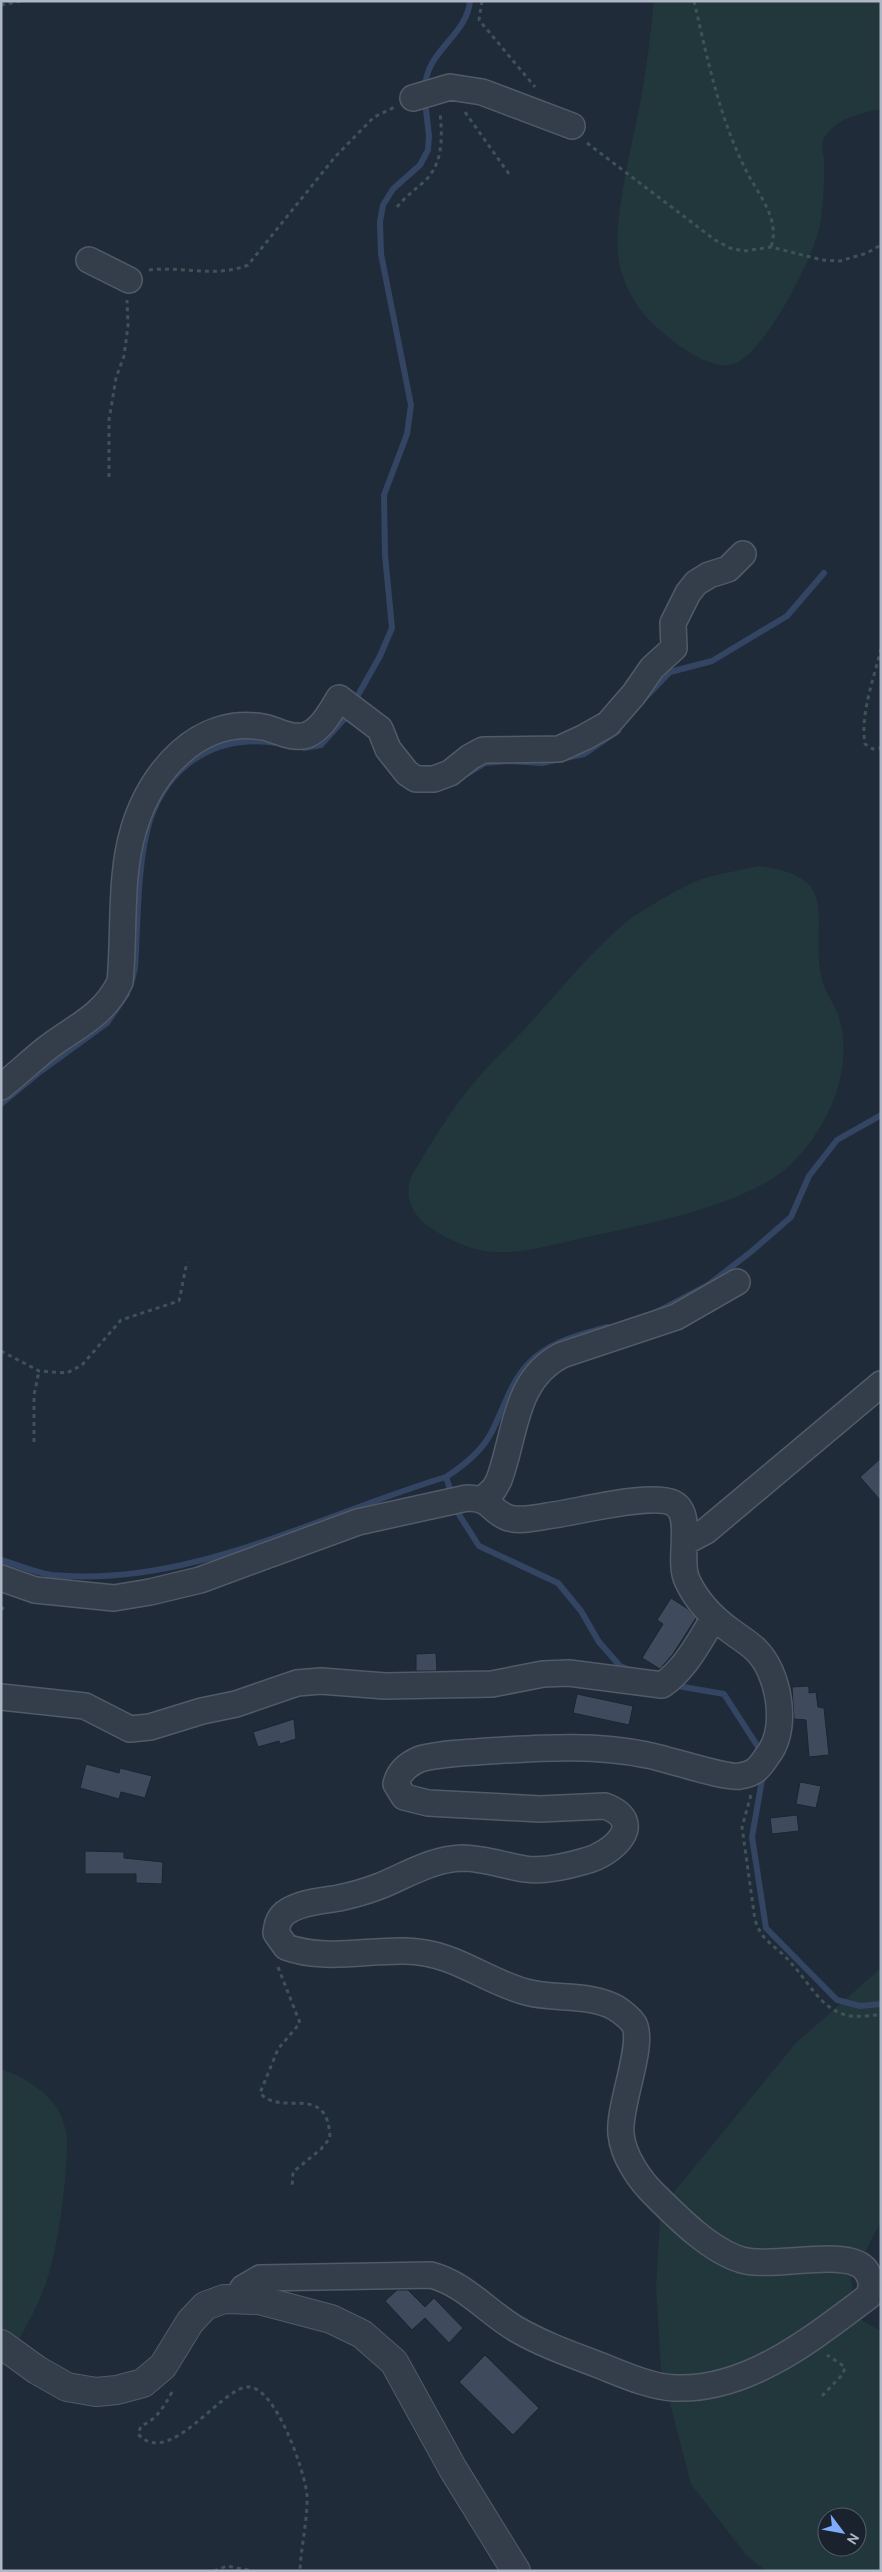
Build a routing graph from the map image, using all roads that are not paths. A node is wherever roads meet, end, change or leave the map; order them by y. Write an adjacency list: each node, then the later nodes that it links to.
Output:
1 (428, 94): 2 (street)
2 (572, 126)
3 (89, 260): 4 (street)
4 (129, 280)
5 (743, 554): 6 (street)
6 (1, 1087)
7 (737, 1282): 9 (street)
8 (881, 1384): 10 (street)
9 (475, 1498): 10 (street); 11 (street)
10 (685, 1542): 12 (street)
11 (1, 1578)
12 (714, 1618): 13 (street); 14 (street)
13 (1, 1697)
14 (237, 2299): 15 (street); 16 (street)
15 (1, 2344)
16 (516, 2571)

